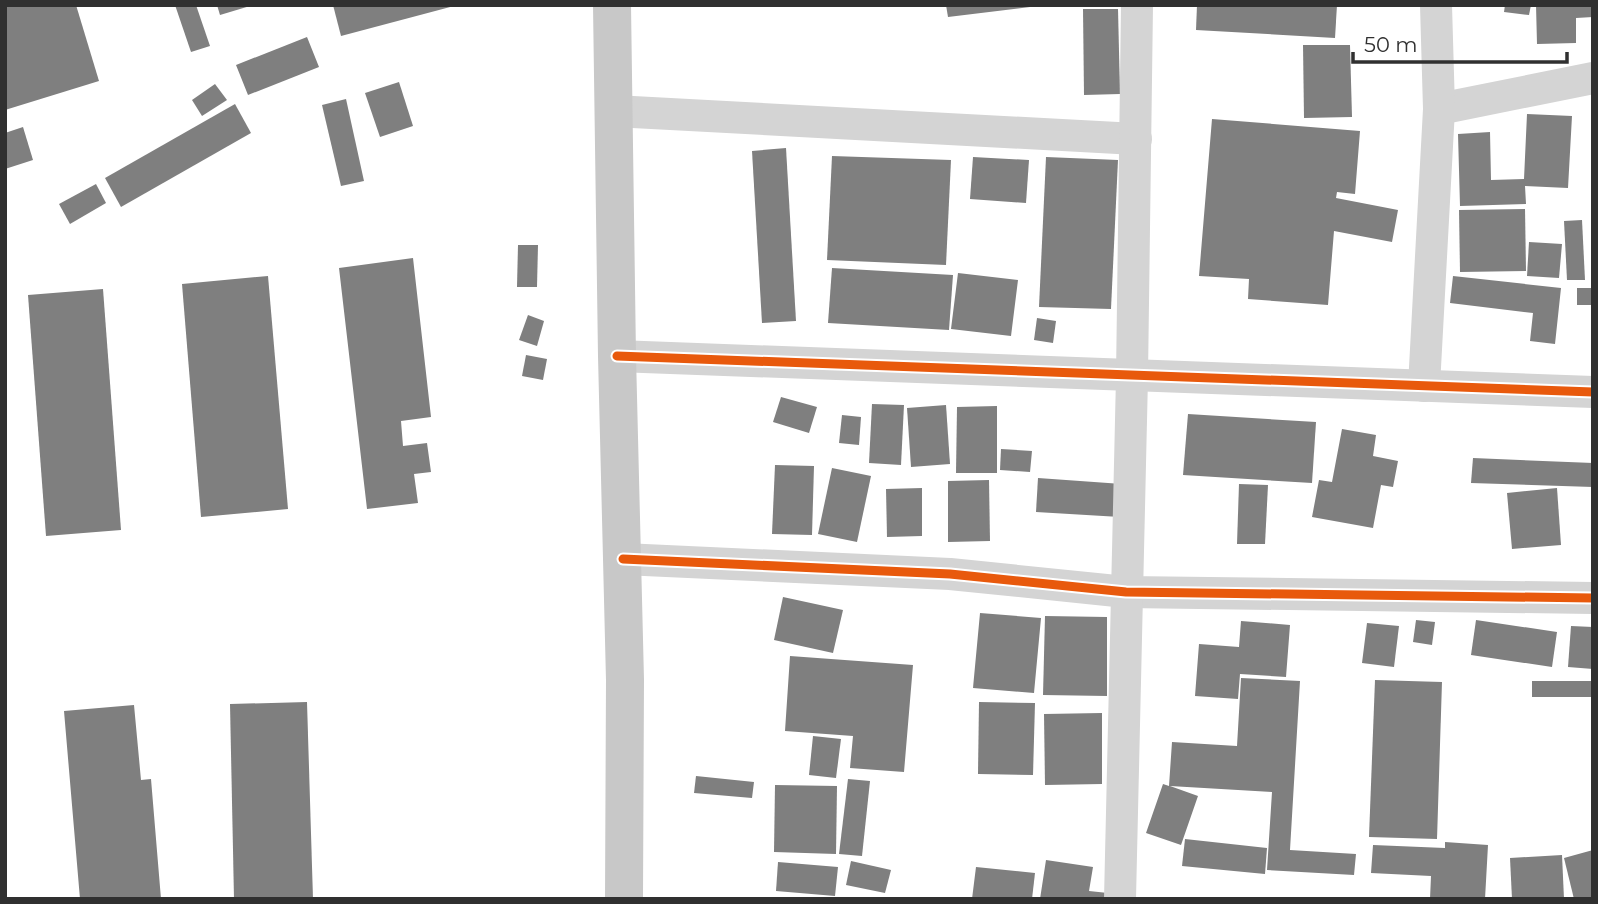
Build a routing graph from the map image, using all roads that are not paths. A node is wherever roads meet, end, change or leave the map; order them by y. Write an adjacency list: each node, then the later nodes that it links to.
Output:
1 (612, 5): 6 (main road)
2 (1137, 5): 7 (street)
3 (1436, 5): 5 (street)
4 (1593, 78): 5 (street)
5 (1439, 109): 10 (street)
6 (614, 111): 7 (street); 8 (main road)
7 (1136, 139): 9 (street)
8 (617, 356): 9 (street); 12 (main road)
9 (1132, 377): 10 (street); 13 (street)
10 (1424, 386): 11 (street)
11 (1593, 392)
12 (623, 559): 13 (street); 15 (main road)
13 (1126, 592): 14 (street); 16 (street)
14 (1593, 598)
15 (624, 899)
16 (1120, 899)

